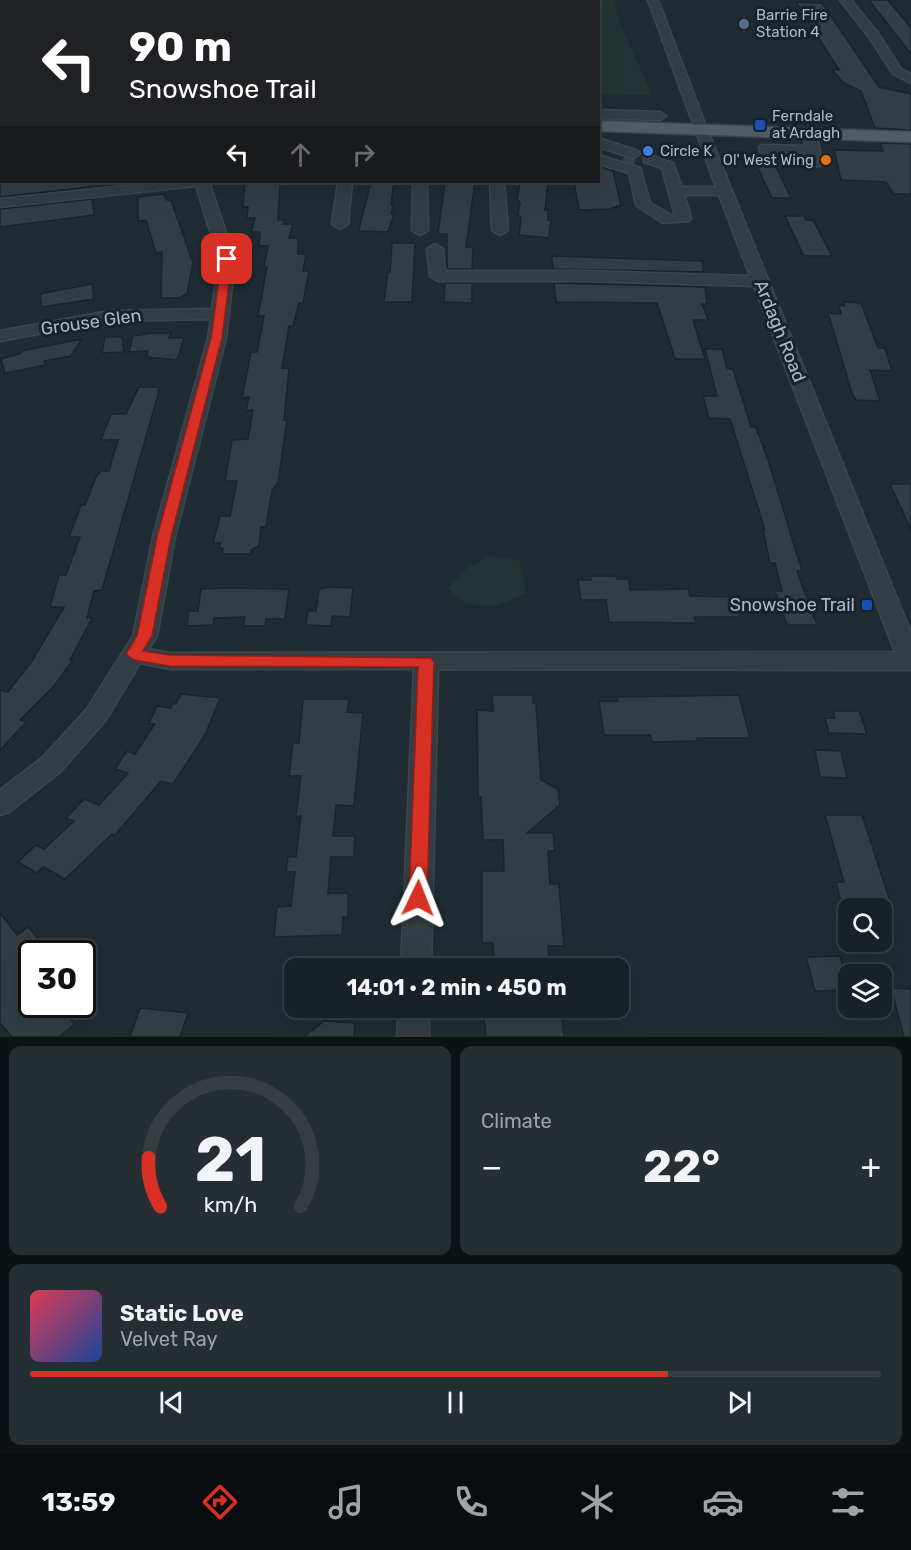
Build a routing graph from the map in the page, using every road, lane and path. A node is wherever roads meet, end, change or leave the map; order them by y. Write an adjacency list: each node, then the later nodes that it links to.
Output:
1 (653, 0): 7 (street, Ardagh Road)
2 (845, 0): 3 (street)
3 (911, 79)
4 (600, 114): 5 (street)
5 (660, 116)
6 (600, 126): 7 (main road)
7 (700, 129): 8 (main road); 19 (street, Ardagh Road)
8 (911, 137)
9 (600, 143): 12 (street)
10 (600, 152): 12 (street)
11 (600, 159): 12 (street)
12 (638, 163): 18 (street); 18 (street)
13 (190, 183): 20 (street)
14 (200, 183): 26 (street)
15 (345, 183): 21 (street)
16 (420, 183): 22 (street)
17 (497, 183): 23 (street)
18 (676, 191): 19 (street)
19 (725, 191): 25 (street, Ardagh Road)
20 (0, 203)
21 (340, 224)
22 (420, 230)
23 (500, 230)
24 (435, 249): 25 (street)
25 (760, 281): 29 (street, Ardagh Road)
26 (218, 314): 27 (street, Grouse Glen); 28 (street)
27 (0, 336)
28 (134, 654): 30 (street); 31 (street)
29 (911, 661): 30 (street)
30 (426, 662): 32 (street)
31 (0, 806)
32 (416, 958)
33 (414, 1018): 34 (street)
34 (413, 1037)

